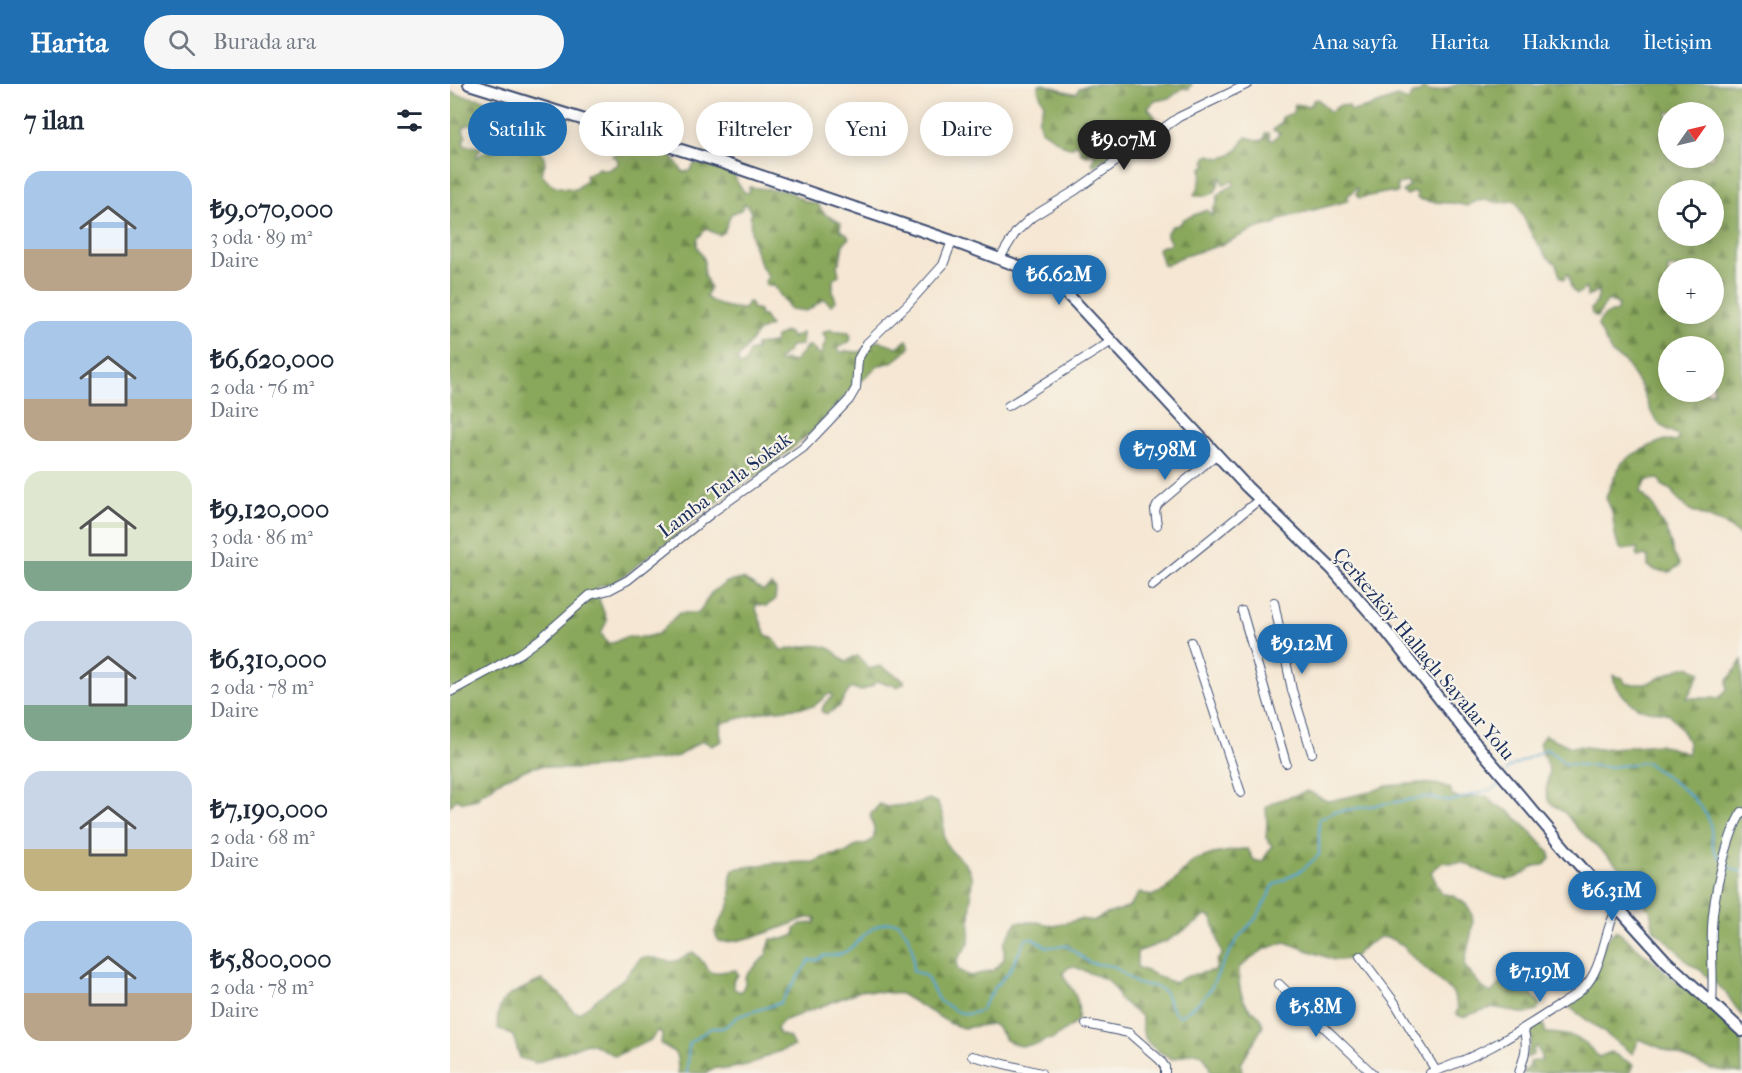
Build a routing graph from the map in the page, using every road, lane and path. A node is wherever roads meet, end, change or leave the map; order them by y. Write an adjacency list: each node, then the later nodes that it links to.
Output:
1 (469, 84): 3 (main road, Çerkezköy Hallaçlı Sayalar Yolu)
2 (1248, 84): 4 (street)
3 (952, 241): 4 (main road, Çerkezköy Hallaçlı Sayalar Yolu); 14 (street, Lamba Tarla Sokak)
4 (1000, 258): 5 (main road, Çerkezköy Hallaçlı Sayalar Yolu)
5 (1112, 341): 6 (street); 7 (main road, Çerkezköy Hallaçlı Sayalar Yolu)
6 (1008, 406)
7 (1217, 454): 8 (main road, Çerkezköy Hallaçlı Sayalar Yolu); 9 (street)
8 (1260, 499): 10 (street); 19 (main road, Çerkezköy Hallaçlı Sayalar Yolu)
9 (1156, 525)
10 (1152, 586)
11 (1274, 602): 15 (street)
12 (1242, 610): 16 (street)
13 (1191, 642): 17 (street)
14 (450, 692)
15 (1312, 753)
16 (1286, 763)
17 (1241, 793)
18 (1742, 812): 22 (street)
19 (1618, 908): 22 (main road, Çerkezköy Hallaçlı Sayalar Yolu); 24 (street)
20 (1360, 956): 27 (street)
21 (1279, 984): 30 (street)
22 (1712, 1003): 25 (main road, Çerkezköy Hallaçlı Sayalar Yolu)
23 (1086, 1024): 29 (street)
24 (1523, 1029): 27 (street); 31 (street)
25 (1742, 1031)
26 (972, 1056): 28 (street)
27 (1433, 1072)
28 (1041, 1073)
29 (1165, 1073)
30 (1372, 1073)
31 (1519, 1073)

